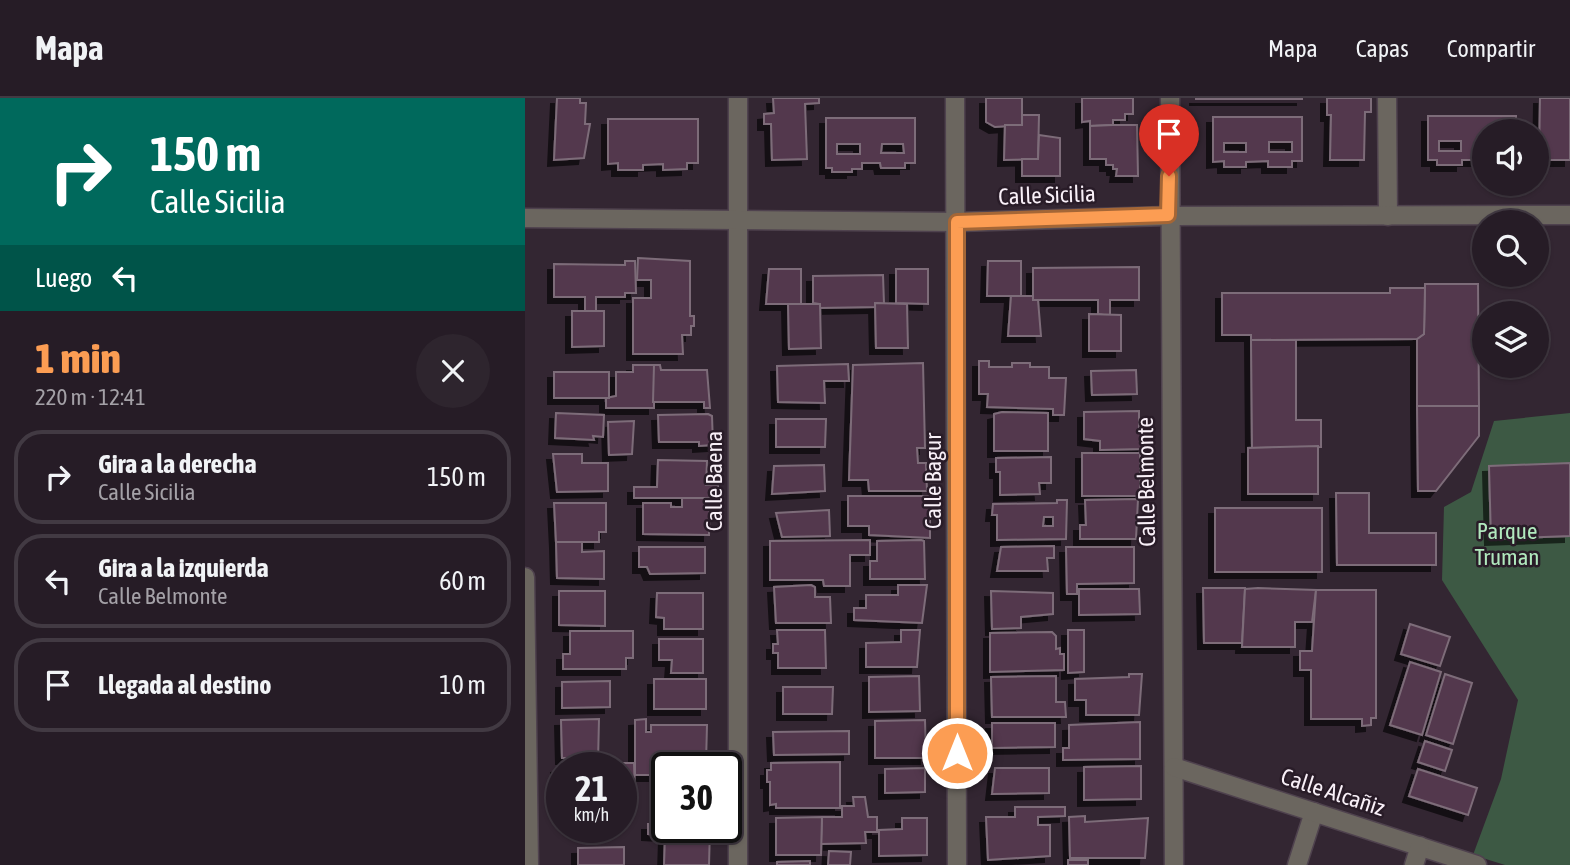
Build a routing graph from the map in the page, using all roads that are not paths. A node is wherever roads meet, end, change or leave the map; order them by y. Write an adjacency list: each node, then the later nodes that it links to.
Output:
1 (738, 98): 9 (street, Calle Baena)
2 (955, 98): 10 (street, Calle Bagur)
3 (1170, 98): 5 (street, Calle Belmonte)
4 (1387, 98): 7 (street)
5 (1168, 215): 7 (street, Calle Sicilia); 10 (street, Calle Sicilia); 12 (street, Calle Belmonte)
6 (1570, 215): 7 (street, Calle Sicilia)
7 (1388, 216)
8 (525, 218): 9 (street, Calle Sicilia)
9 (739, 218): 10 (street, Calle Sicilia); 16 (street, Calle Baena)
10 (957, 222): 17 (street, Calle Bagur)
11 (525, 577): 15 (street)
12 (1174, 767): 13 (street, Calle Alcañiz); 18 (street, Calle Belmonte)
13 (1314, 812): 14 (street, Calle Alcañiz); 19 (street)
14 (1420, 846): 20 (street); 21 (street, Calle Alcañiz)
15 (530, 865)
16 (738, 865)
17 (957, 865)
18 (1174, 865)
19 (1297, 865)
20 (1415, 865)
21 (1477, 865)

